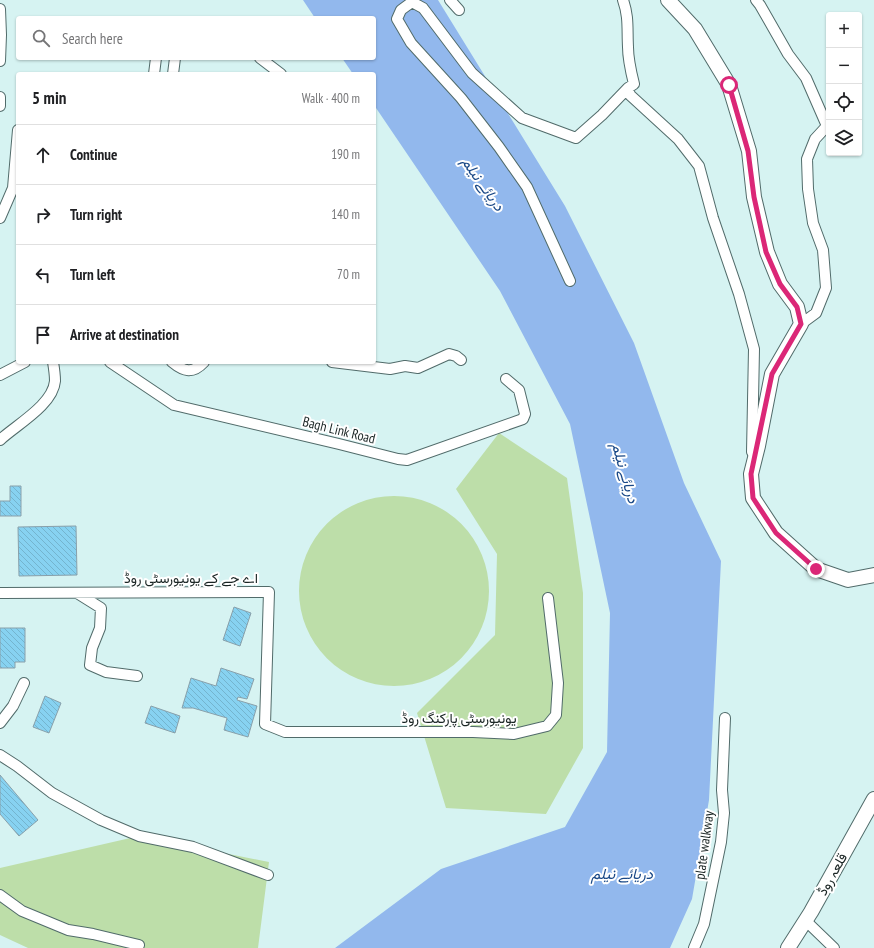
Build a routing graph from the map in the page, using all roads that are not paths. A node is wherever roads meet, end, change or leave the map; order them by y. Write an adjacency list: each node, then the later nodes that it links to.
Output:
1 (450, 0): 6 (street)
2 (623, 0): 14 (street)
3 (668, 0): 20 (street)
4 (756, 0): 20 (street)
5 (0, 9): 10 (street)
6 (459, 10)
7 (156, 60): 11 (street)
8 (175, 60): 12 (street)
9 (263, 60): 13 (street)
10 (0, 61)
11 (154, 72)
12 (173, 72)
13 (278, 72)
14 (628, 88): 19 (street); 31 (street)
15 (0, 96): 16 (street)
16 (0, 106)
17 (16, 153): 18 (street)
18 (0, 218)
19 (570, 281)
20 (801, 324): 31 (street)
21 (461, 360): 27 (street)
22 (21, 364): 28 (street)
23 (53, 364): 30 (street)
24 (113, 364): 29 (street, Bagh Link Road)
25 (175, 364): 26 (street)
26 (202, 364)
27 (349, 364)
28 (0, 375)
29 (506, 379)
30 (0, 440)
31 (751, 474): 32 (street)
32 (874, 575)
33 (0, 593): 34 (street, اے جے کے یونیورسٹی روڈ)
34 (77, 593): 36 (street); 40 (street, اے جے کے یونیورسٹی روڈ)
35 (548, 598): 40 (street, یونیورسٹی پارکنگ روڈ)
36 (137, 676)
37 (24, 683): 39 (street)
38 (725, 718): 47 (street, plate walkway)
39 (0, 723)
40 (265, 724)
41 (0, 755): 43 (street)
42 (874, 799): 45 (street, قلعہ روڈ)
43 (268, 875)
44 (0, 895): 46 (street)
45 (806, 920): 48 (street, قلعہ روڈ); 49 (street)
46 (139, 945)
47 (694, 948)
48 (788, 948)
49 (834, 948)

